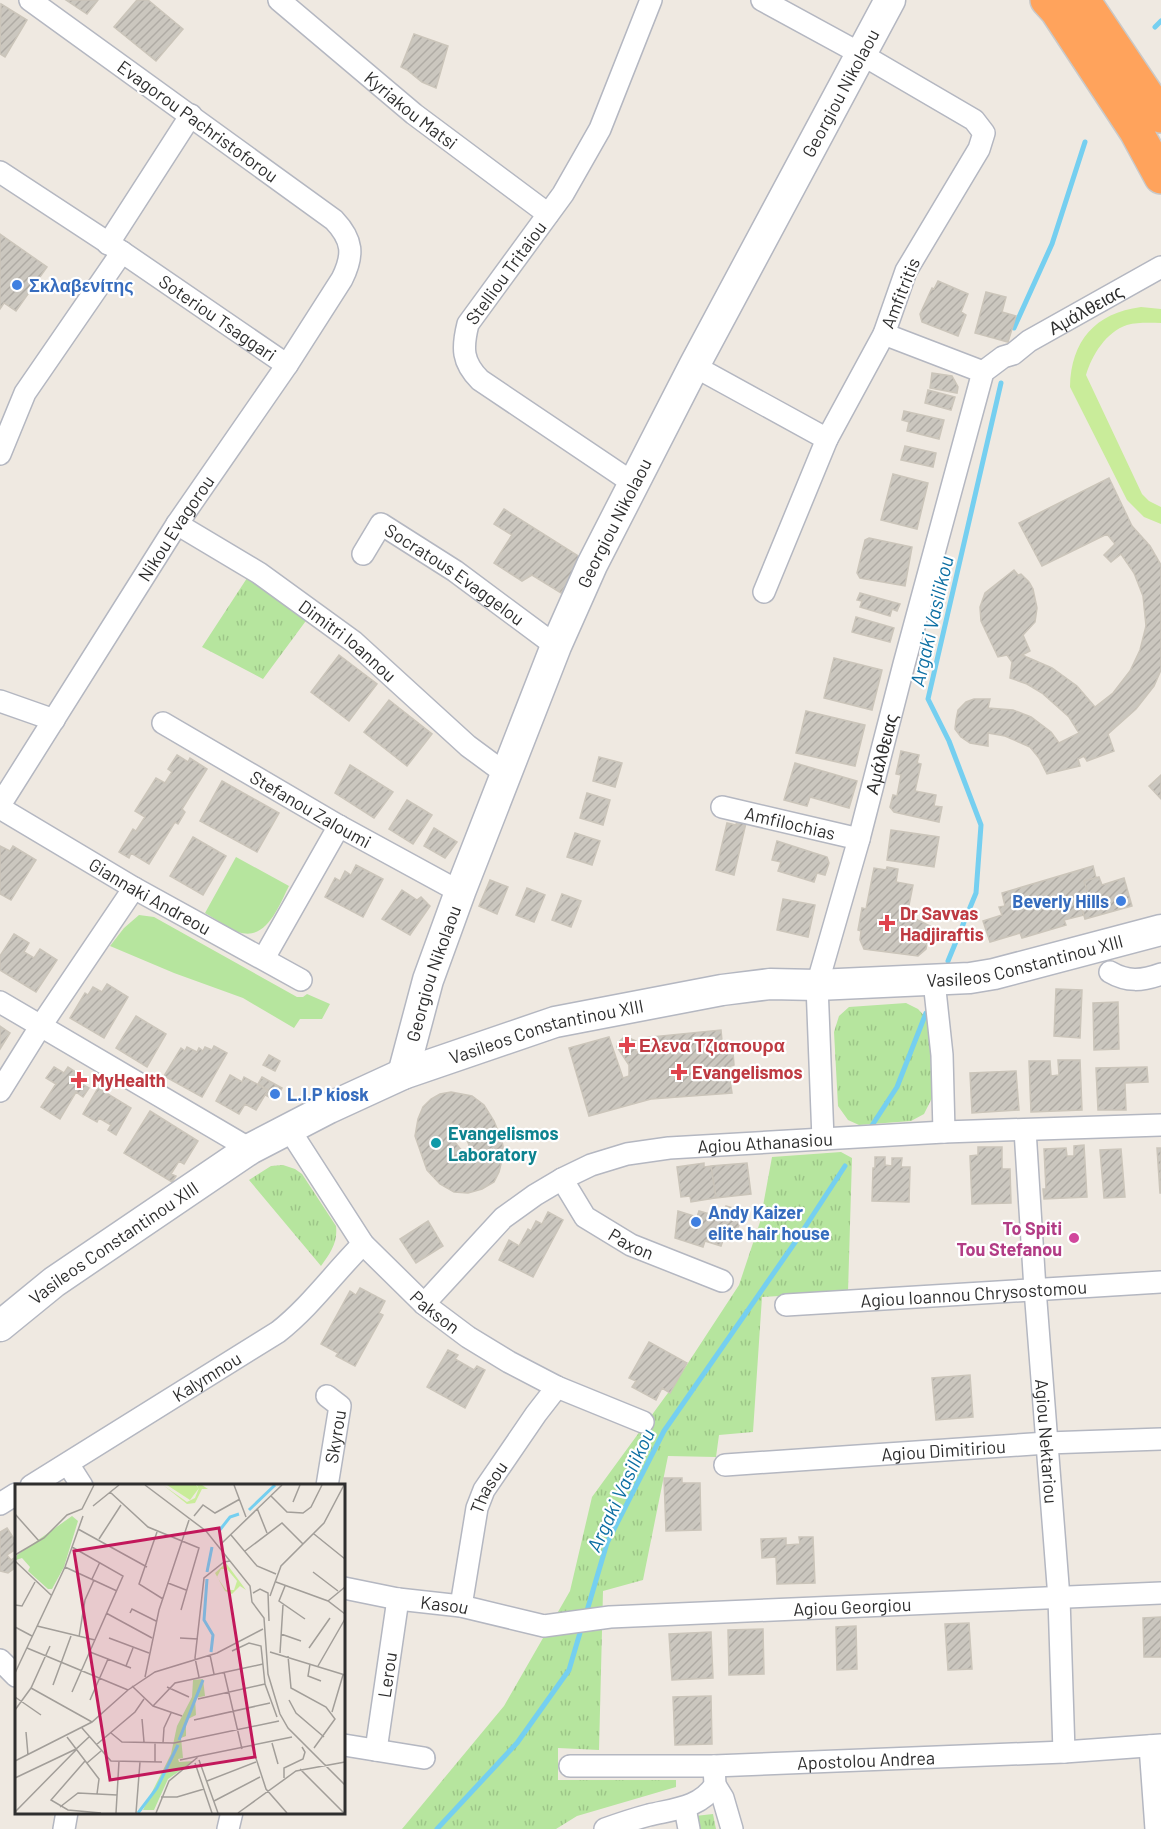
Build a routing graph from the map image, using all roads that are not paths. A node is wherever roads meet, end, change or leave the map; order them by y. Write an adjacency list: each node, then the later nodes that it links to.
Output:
1 (30, 0): 9 (street, Evagorou Pachristoforou)
2 (279, 0): 13 (street, Kyriakou Matsi)
3 (651, 0): 13 (street, Stelliou Tritaiou)
4 (762, 0): 8 (street)
5 (890, 0): 8 (street, Georgiou Nikolaou)
6 (1047, 0): 12 (highway)
7 (1083, 0): 10 (highway)
8 (861, 54): 17 (street, Amfitritis); 19 (street, Georgiou Nikolaou)
9 (190, 115): 14 (street); 15 (street, Evagorou Pachristoforou)
10 (1161, 116)
11 (0, 172): 14 (street, Soteriou Tsaggari)
12 (1161, 177)
13 (548, 214): 23 (street, Stelliou Tritaiou)
14 (115, 248): 18 (street, Soteriou Tsaggari); 22 (street)
15 (350, 253): 18 (street, Nikou Evagorou)
16 (1161, 267): 20 (street, Αμάλθειας)
17 (884, 334): 20 (street); 21 (street, Amfitritis)
18 (286, 365): 24 (street, Nikou Evagorou)
19 (694, 366): 21 (street); 23 (street, Georgiou Nikolaou)
20 (983, 372): 35 (street, Αμάλθειας)
21 (827, 439): 26 (street, Amfitritis)
22 (0, 454)
23 (633, 483): 27 (street, Georgiou Nikolaou)
24 (177, 524): 29 (street, Nikou Evagorou); 31 (street, Dimitri Ioannou)
25 (363, 554): 27 (street, Socratous Evaggelou)
26 (764, 592)
27 (556, 646): 31 (street, Georgiou Nikolaou)
28 (0, 701): 29 (street)
29 (54, 720): 32 (street, Nikou Evagorou)
30 (163, 723): 34 (street, Stefanou Zaloumi)
31 (506, 774): 37 (street, Georgiou Nikolaou)
32 (0, 806): 36 (street, Giannaki Andreou)
33 (722, 807): 35 (street, Amfilochias)
34 (339, 826): 37 (street, Stefanou Zaloumi); 39 (street)
35 (859, 839): 44 (street, Αμάλθειας)
36 (134, 888): 39 (street, Giannaki Andreou); 46 (street)
37 (460, 892): 47 (street, Georgiou Nikolaou)
38 (1161, 930): 43 (street, Vasileos Constantinou XIII)
39 (264, 958): 42 (street, Giannaki Andreou)
40 (1110, 972): 41 (street)
41 (1161, 974)
42 (301, 980)
43 (934, 981): 44 (street, Vasileos Constantinou XIII); 52 (street)
44 (817, 985): 47 (street, Vasileos Constantinou XIII); 53 (street, Αμάλθειας)
45 (0, 1002): 46 (street)
46 (40, 1027): 48 (street); 54 (street)
47 (403, 1074): 50 (street, Vasileos Constantinou XIII)
48 (0, 1091)
49 (1161, 1125): 51 (street, Agiou Athanasiou)
50 (289, 1129): 54 (street, Vasileos Constantinou XIII); 56 (street, Pakson)
51 (1024, 1130): 52 (street, Agiou Athanasiou); 59 (street, Agiou Nektariou)
52 (944, 1132): 53 (street, Agiou Athanasiou)
53 (824, 1139): 55 (street, Agiou Athanasiou)
54 (250, 1149): 62 (street, Vasileos Constantinou XIII)
55 (562, 1179): 57 (street, Paxon); 60 (street, Agiou Athanasiou)
56 (363, 1244): 60 (street, Pakson); 68 (street, Kalymnou)
57 (722, 1281)
58 (1161, 1282): 59 (street, Agiou Ioannou Chrysostomou)
59 (1035, 1289): 61 (street, Agiou Ioannou Chrysostomou); 67 (street, Agiou Nektariou)
60 (424, 1304): 63 (street, Pakson)
61 (786, 1305)
62 (0, 1326)
63 (557, 1387): 65 (street, Pakson); 79 (street, Thasou)
64 (327, 1396): 72 (street, Skyrou)
65 (643, 1422)
66 (1161, 1439): 67 (street, Agiou Dimitiriou)
67 (1047, 1443): 69 (street, Agiou Dimitiriou); 77 (street, Agiou Nektariou)
68 (68, 1464): 70 (street, Kalymnou); 71 (street)
69 (725, 1465)
70 (33, 1484)
71 (81, 1484)
72 (327, 1484)
73 (15, 1495): 74 (street)
74 (0, 1504)
75 (345, 1588): 78 (street, Kasou)
76 (1161, 1593): 77 (street, Agiou Georgiou)
77 (1059, 1598): 80 (street, Agiou Georgiou); 86 (street, Agiou Nektariou)
78 (398, 1599): 79 (street, Kasou); 85 (street, Lerou)
79 (460, 1606): 80 (street, Kasou)
80 (544, 1626)
81 (0, 1660): 82 (street)
82 (15, 1675)
83 (345, 1745): 85 (street)
84 (1155, 1746): 86 (street, Apostolou Andrea); 98 (street)
85 (376, 1750): 87 (street)
86 (1064, 1752): 89 (street, Apostolou Andrea)
87 (424, 1758)
88 (570, 1766): 89 (street, Apostolou Andrea)
89 (715, 1775): 90 (street); 97 (street)
90 (686, 1808): 95 (street); 96 (street)
91 (67, 1814): 93 (street)
92 (232, 1814): 94 (street)
93 (64, 1829)
94 (228, 1829)
95 (605, 1829)
96 (689, 1829)
97 (732, 1829)
98 (1156, 1829)

